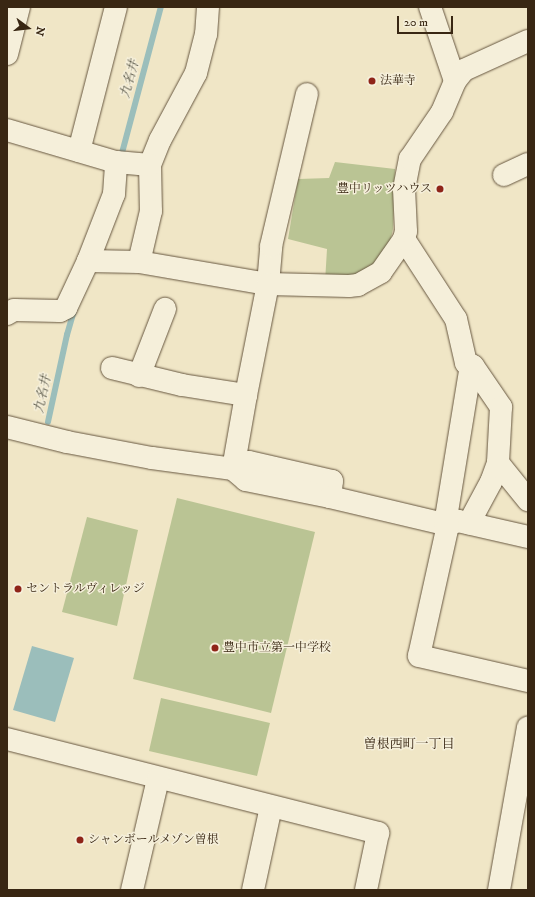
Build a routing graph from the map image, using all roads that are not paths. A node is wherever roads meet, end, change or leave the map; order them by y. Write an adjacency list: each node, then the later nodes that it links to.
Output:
1 (19, 7): 6 (street)
2 (116, 7): 10 (street)
3 (208, 7): 13 (street)
4 (430, 7): 7 (street)
5 (528, 41): 7 (street)
6 (7, 54)
7 (455, 81): 15 (street)
8 (307, 94): 18 (street)
9 (7, 130): 10 (street)
10 (79, 151): 11 (street)
11 (116, 162): 13 (street); 16 (street)
12 (528, 164): 14 (street)
13 (150, 165): 17 (street)
14 (504, 175)
15 (404, 240): 18 (street); 21 (street)
16 (88, 261): 17 (street); 20 (street)
17 (138, 262): 18 (street)
18 (268, 284): 24 (street)
19 (165, 309): 23 (street)
20 (7, 314)
21 (471, 365): 26 (street); 29 (street)
22 (112, 368): 23 (street)
23 (140, 376): 24 (street)
24 (246, 395): 27 (street)
25 (7, 427): 27 (street)
26 (498, 463): 28 (street); 29 (street)
27 (233, 469): 29 (street)
28 (528, 500)
29 (454, 524): 30 (street); 31 (street)
30 (528, 537)
31 (528, 681)
32 (528, 728): 39 (street)
33 (7, 739): 34 (street)
34 (158, 779): 35 (street); 36 (street)
35 (271, 807): 37 (street); 38 (street)
36 (132, 890)
37 (253, 890)
38 (366, 890)
39 (499, 890)

